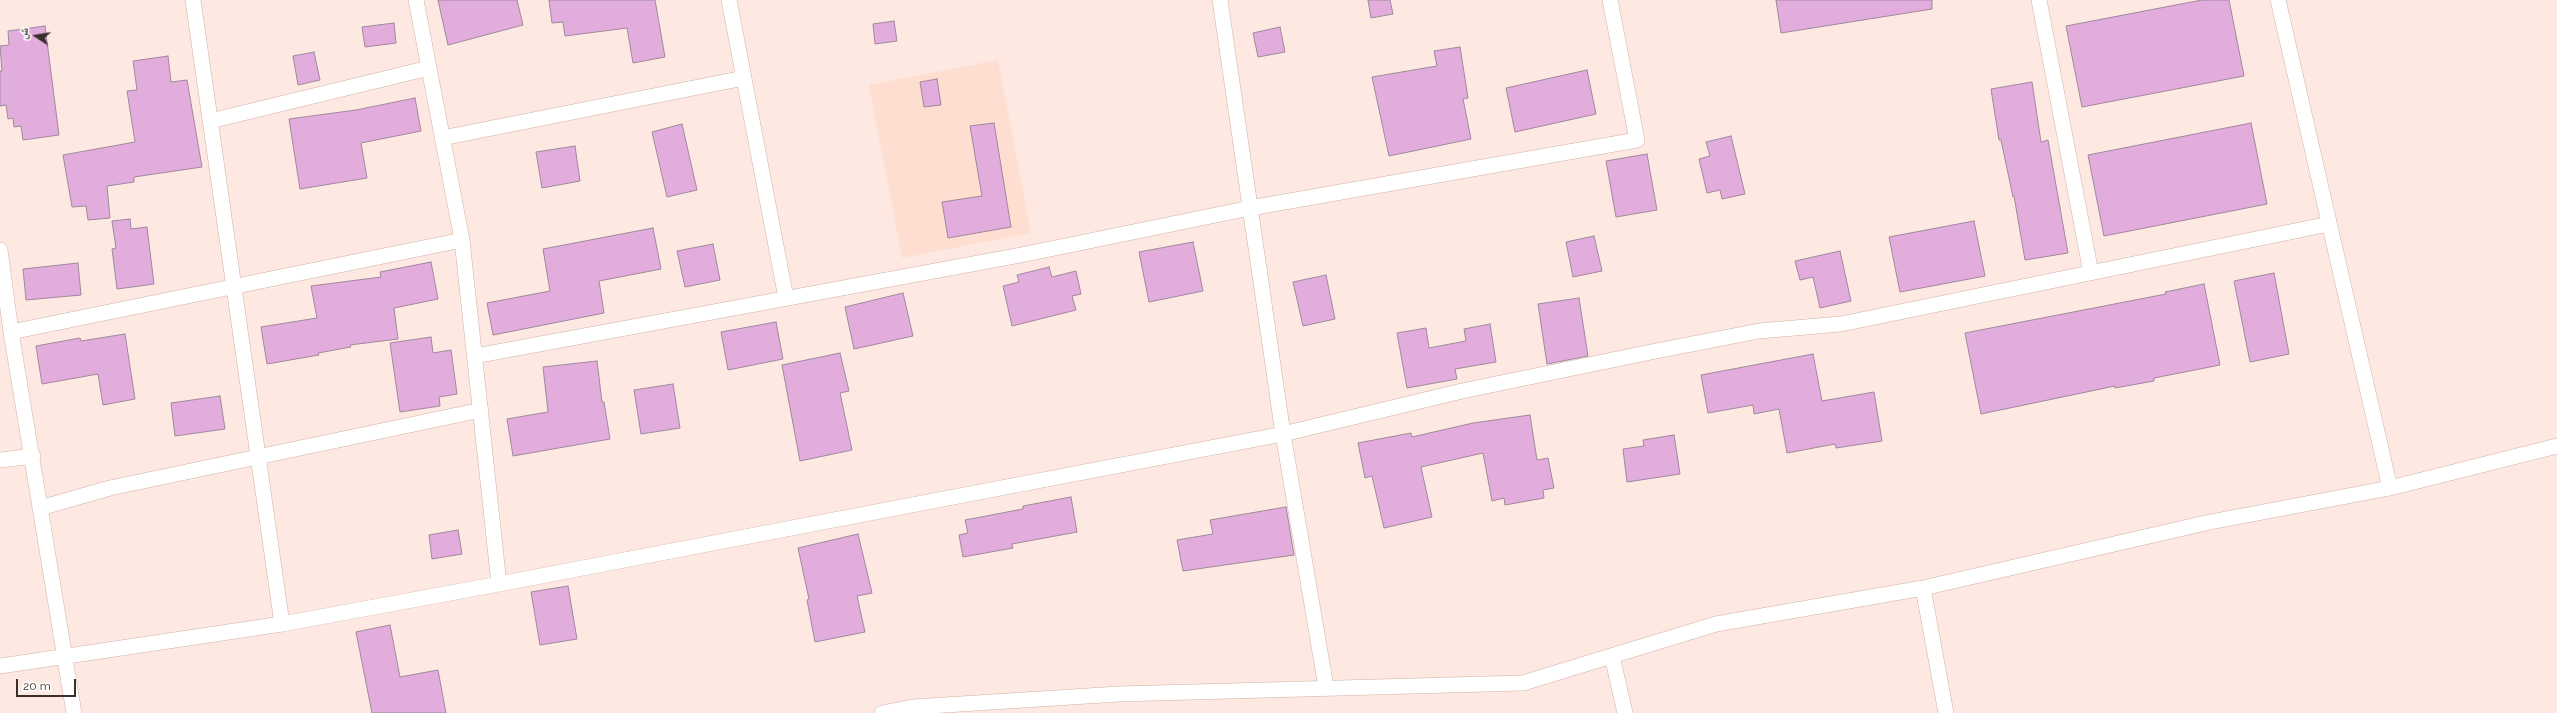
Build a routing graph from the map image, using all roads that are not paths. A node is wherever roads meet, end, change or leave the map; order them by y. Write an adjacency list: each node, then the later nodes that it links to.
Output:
1 (193, 0): 10 (street)
2 (416, 0): 8 (street)
3 (729, 0): 9 (street)
4 (1220, 0): 12 (street)
5 (1610, 0): 12 (street)
6 (2039, 0): 16 (street)
7 (2278, 0): 13 (street)
8 (429, 68): 10 (street); 11 (street)
9 (744, 78): 11 (street); 18 (street)
10 (210, 121): 17 (street)
11 (442, 138): 14 (street)
12 (1250, 208): 18 (street); 22 (street)
13 (2329, 224): 16 (street); 27 (street)
14 (462, 240): 17 (street); 20 (street)
15 (0, 250): 19 (street)
16 (2091, 273): 22 (street)
17 (233, 287): 19 (street); 25 (street)
18 (786, 298): 20 (street)
19 (11, 332): 24 (street)
20 (475, 356): 21 (street)
21 (480, 410): 25 (street); 29 (street)
22 (1283, 434): 29 (street); 35 (street)
23 (2557, 446): 27 (street)
24 (33, 456): 26 (street); 28 (street)
25 (258, 456): 28 (street); 31 (street)
26 (0, 460)
27 (2390, 488): 30 (street)
28 (40, 508): 33 (street)
29 (499, 584): 31 (street)
30 (1923, 588): 32 (street); 40 (street)
31 (282, 624): 33 (street)
32 (1612, 656): 35 (street); 39 (street)
33 (65, 658): 34 (street); 37 (street)
34 (0, 666)
35 (1326, 687): 36 (street)
36 (913, 710): 38 (street)
37 (74, 713)
38 (882, 713)
39 (1625, 713)
40 (1946, 713)

